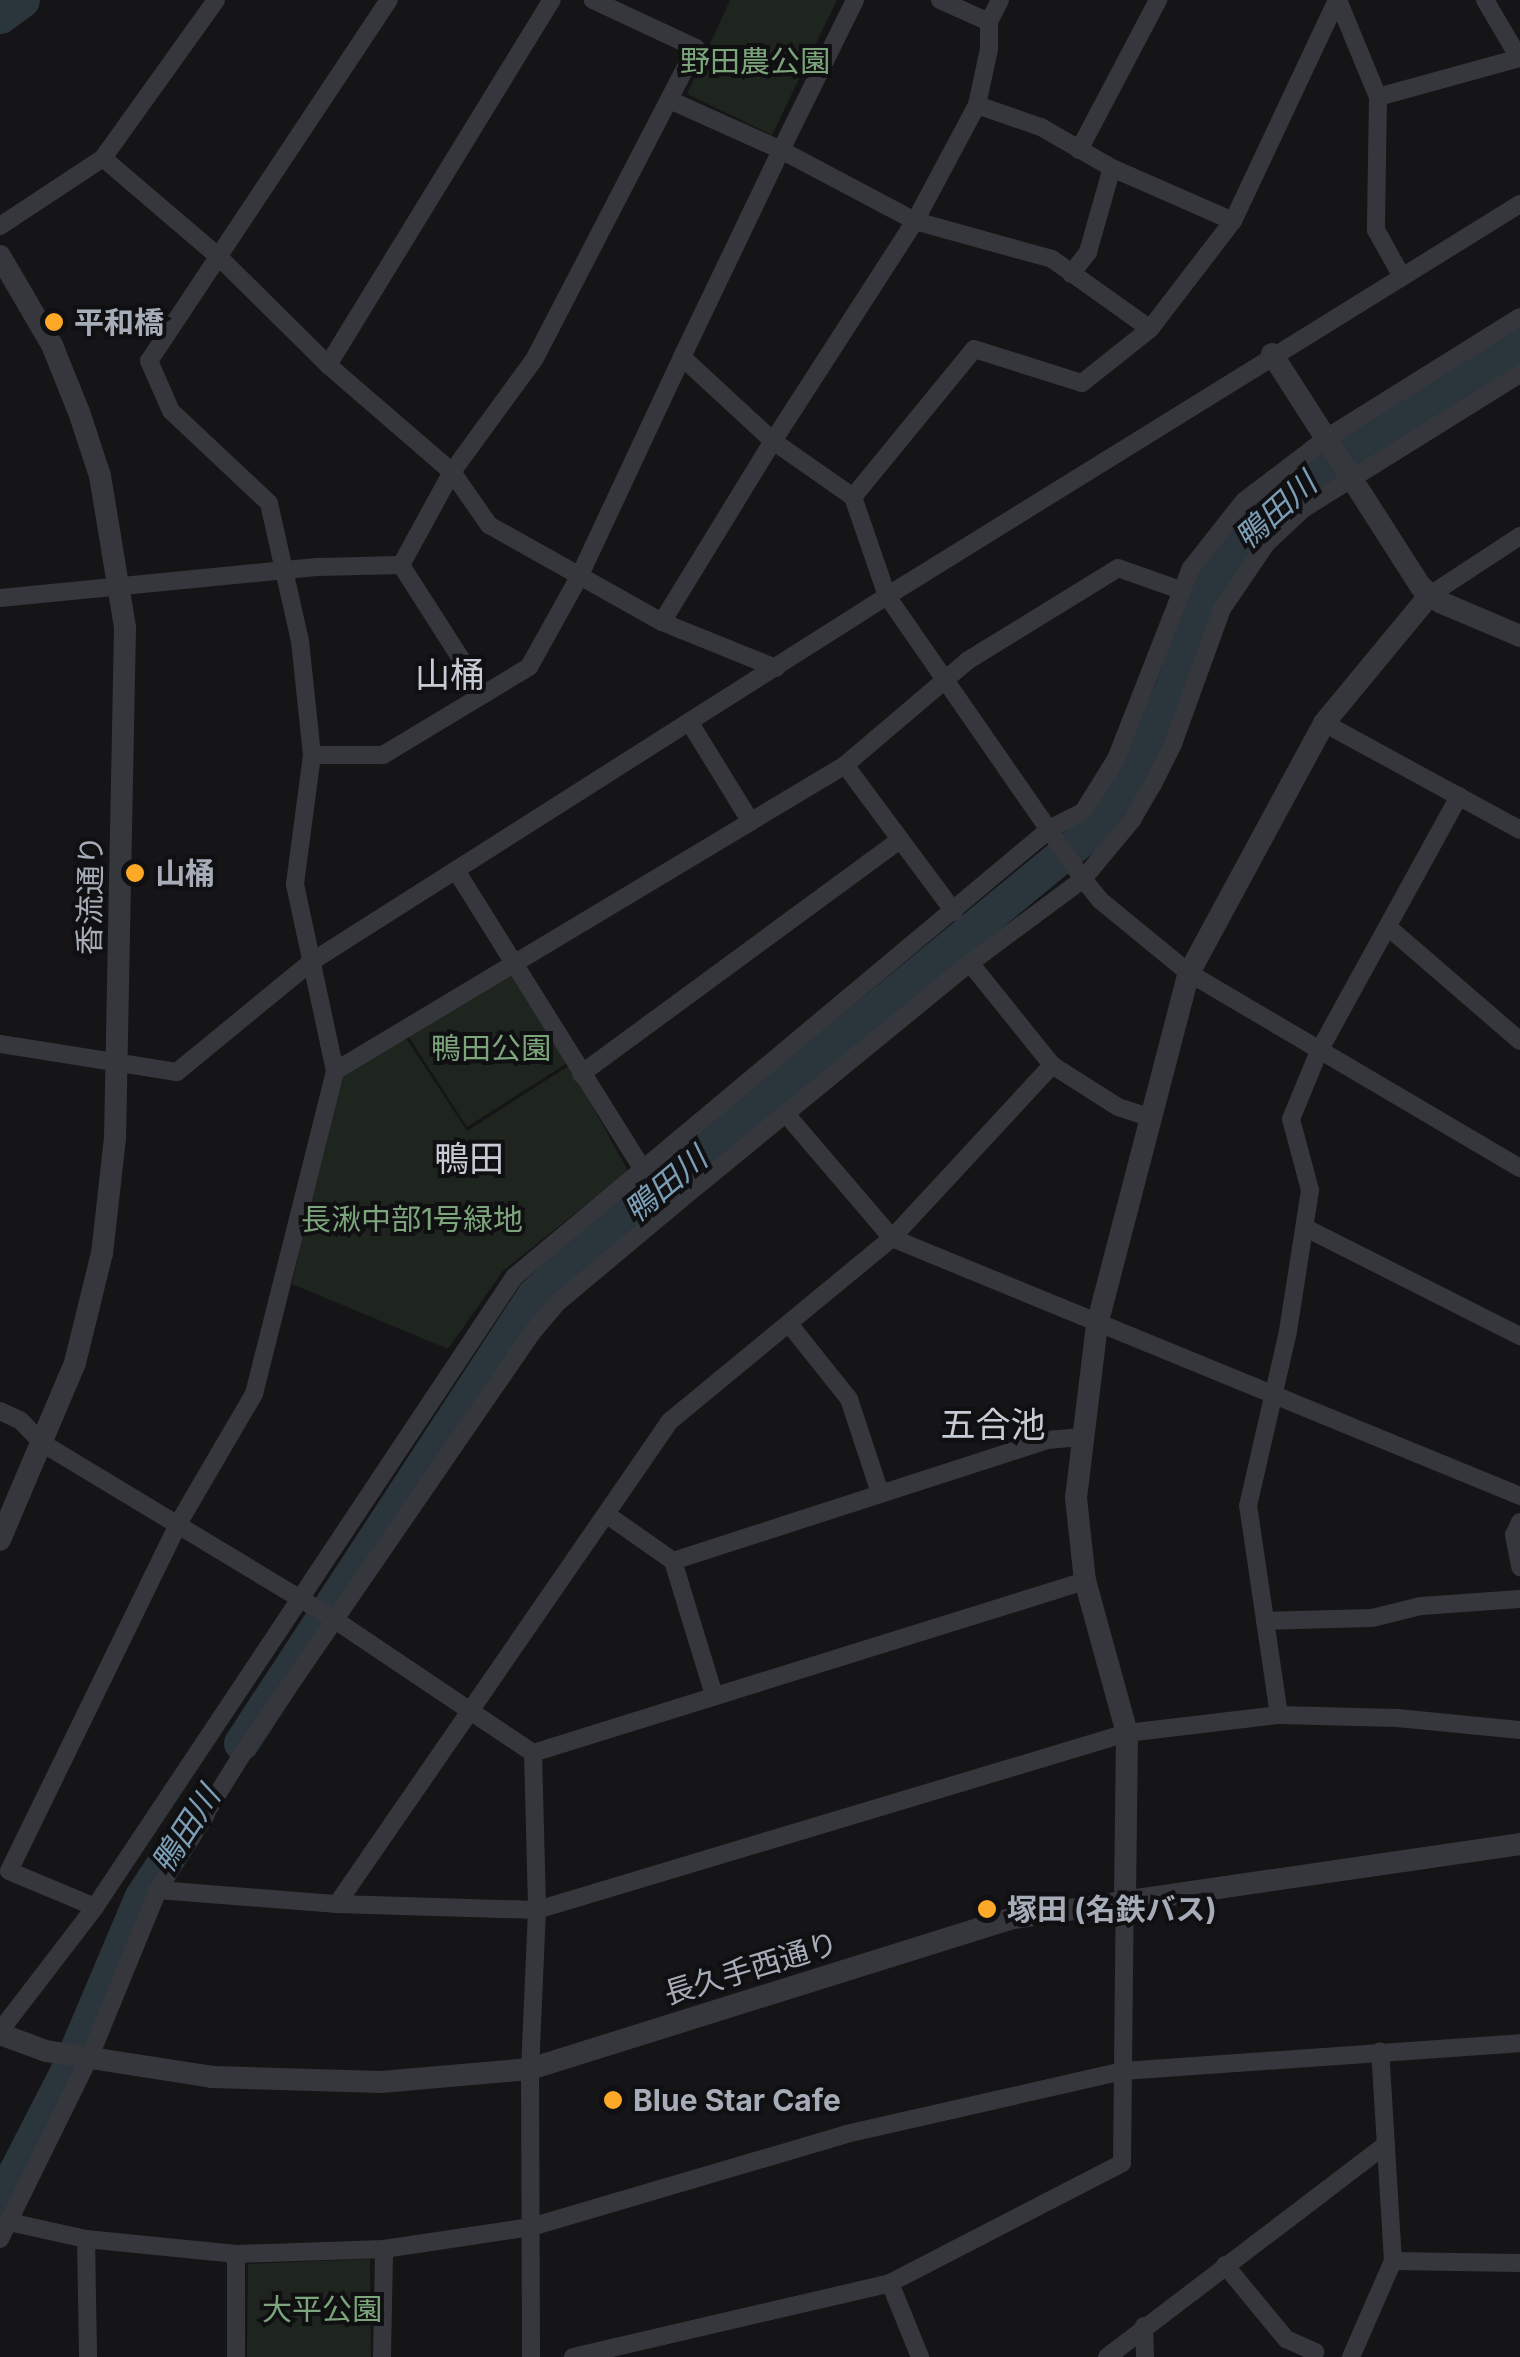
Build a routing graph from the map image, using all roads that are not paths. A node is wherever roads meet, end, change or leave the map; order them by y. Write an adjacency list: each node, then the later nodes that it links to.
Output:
1 (216, 0): 18 (street)
2 (389, 0): 25 (street)
3 (552, 0): 32 (street)
4 (593, 0): 14 (street)
5 (855, 0): 16 (street)
6 (940, 0): 11 (street)
7 (1000, 0): 11 (street)
8 (1158, 0): 17 (street)
9 (1338, 0): 13 (street); 22 (street)
10 (1484, 0): 12 (street)
11 (989, 22): 15 (street)
12 (1520, 58): 13 (street)
13 (1378, 98): 27 (street)
14 (672, 101): 16 (street); 36 (street)
15 (977, 105): 17 (street); 21 (street)
16 (781, 150): 21 (street); 31 (street)
17 (1079, 150): 19 (street)
18 (103, 158): 23 (street); 25 (street)
19 (1112, 168): 22 (street); 26 (street)
20 (1520, 204): 27 (street)
21 (916, 221): 26 (street); 34 (street)
22 (1233, 221): 29 (street)
23 (0, 226)
24 (0, 256): 43 (street, 香流通り)
25 (219, 256): 32 (street); 41 (street)
26 (1071, 274): 29 (street)
27 (1400, 275): 30 (street)
28 (1520, 317): 35 (street)
29 (1150, 329): 38 (street)
30 (1272, 354): 35 (street); 46 (street)
31 (682, 356): 34 (street); 42 (street)
32 (328, 365): 36 (street)
33 (1520, 374): 37 (street)
34 (773, 441): 38 (street); 48 (street)
35 (1331, 442): 37 (street); 44 (street)
36 (452, 472): 40 (street); 42 (street)
37 (1353, 476): 45 (street); 63 (street)
38 (853, 497): 46 (street)
39 (1520, 536): 45 (street)
40 (401, 564): 41 (street); 52 (street)
41 (282, 571): 43 (street); 55 (street)
42 (579, 577): 48 (street); 52 (street)
43 (119, 590): 47 (street); 73 (street, 香流通り)
44 (1180, 590): 51 (street); 59 (street)
45 (1430, 595): 49 (street); 53 (street)
46 (887, 596): 50 (street); 51 (street)
47 (0, 598)
48 (662, 622): 50 (street)
49 (1520, 636)
50 (776, 668): 54 (street)
51 (946, 681): 56 (street); 59 (street)
52 (482, 693): 55 (street)
53 (1324, 722): 57 (street); 69 (street)
54 (690, 723): 58 (street); 62 (street)
55 (312, 754): 66 (street)
56 (845, 765): 58 (street); 61 (street)
57 (1459, 796): 60 (street); 65 (street)
58 (751, 822): 68 (street)
59 (1050, 828): 63 (street); 64 (street)
60 (1520, 830)
61 (899, 840): 64 (street); 76 (street)
62 (457, 872): 66 (street); 68 (street)
63 (1083, 878): 67 (street); 69 (street)
64 (954, 912): 80 (street)
65 (1388, 927): 70 (street); 72 (street)
66 (311, 962): 73 (street); 75 (street)
67 (970, 963): 74 (street); 77 (street)
68 (515, 967): 75 (street); 76 (street)
69 (1190, 972): 72 (street); 78 (street)
70 (1520, 1041)
71 (0, 1044): 73 (street)
72 (1320, 1051): 79 (street); 81 (street)
73 (118, 1064): 89 (street, 香流通り)
74 (1052, 1065): 78 (street); 82 (street)
75 (335, 1071): 94 (street)
76 (581, 1074): 80 (street)
77 (786, 1114): 82 (street); 101 (street)
78 (1151, 1118): 84 (street)
79 (1520, 1168)
80 (644, 1172): 99 (street)
81 (1306, 1228): 85 (street); 86 (street)
82 (892, 1238): 83 (street); 84 (street)
83 (790, 1325): 90 (street); 92 (street)
84 (1096, 1325): 86 (street); 88 (street)
85 (1520, 1336)
86 (1270, 1397): 91 (street); 102 (street)
87 (0, 1410): 89 (street)
88 (1082, 1437): 90 (street); 98 (street)
89 (42, 1442): 94 (street); 95 (street, 香流通り)
90 (880, 1493): 96 (street)
91 (1520, 1496)
92 (606, 1514): 96 (street); 104 (street)
93 (1520, 1522): 97 (street)
94 (178, 1524): 99 (street); 113 (street)
95 (0, 1540)
96 (673, 1562): 103 (street)
97 (1520, 1567)
98 (1085, 1581): 103 (street); 107 (street)
99 (300, 1598): 101 (street); 113 (street)
100 (1520, 1599): 102 (street)
101 (335, 1620): 104 (street); 110 (street)
102 (1265, 1621): 105 (street)
103 (714, 1695): 108 (street)
104 (470, 1711): 108 (street); 112 (street)
105 (1279, 1715): 106 (street); 107 (street)
106 (1520, 1730)
107 (1127, 1733): 111 (street); 114 (street)
108 (533, 1753): 114 (street)
109 (1520, 1844): 111 (street, 長久手西通り)
110 (158, 1890): 112 (street); 118 (street)
111 (1125, 1898): 119 (street, 長久手西通り); 120 (street)
112 (337, 1904): 114 (street)
113 (95, 1907): 115 (street)
114 (538, 1910): 119 (street)
115 (0, 2032): 118 (street, 長久手西通り)
116 (1520, 2043): 117 (street)
117 (1380, 2051): 120 (street); 121 (street)
118 (90, 2056): 119 (street, 長久手西通り); 122 (street)
119 (530, 2069): 123 (street)
120 (1123, 2071): 123 (street); 131 (street)
121 (1386, 2145): 128 (street); 130 (street)
122 (9, 2222): 124 (street); 125 (street)
123 (531, 2227): 126 (street); 137 (street)
124 (0, 2239)
125 (86, 2239): 127 (street); 134 (street)
126 (384, 2249): 127 (street); 136 (street)
127 (236, 2254): 135 (street)
128 (1393, 2261): 129 (street); 142 (street)
129 (1520, 2263)
130 (1225, 2265): 132 (street); 133 (street)
131 (890, 2283): 138 (street); 139 (street)
132 (1144, 2326): 140 (street); 141 (street)
133 (1319, 2355)
134 (88, 2357)
135 (236, 2357)
136 (382, 2357)
137 (531, 2357)
138 (573, 2357)
139 (920, 2357)
140 (1106, 2357)
141 (1145, 2357)
142 (1351, 2357)

